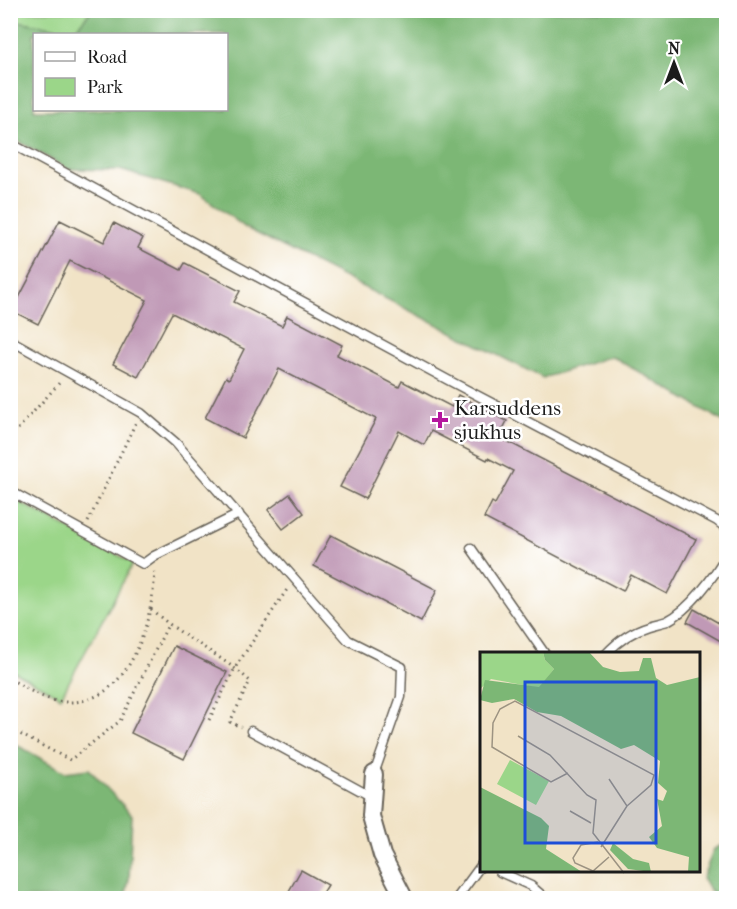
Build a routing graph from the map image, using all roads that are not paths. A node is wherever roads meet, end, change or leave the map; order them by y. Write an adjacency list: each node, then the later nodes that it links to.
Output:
1 (10, 143): 5 (lane)
2 (10, 340): 4 (lane)
3 (10, 490): 4 (lane)
4 (240, 514): 11 (lane)
5 (726, 528)
6 (471, 548): 8 (lane)
7 (726, 555): 9 (lane)
8 (544, 652)
9 (608, 652)
10 (251, 731): 12 (lane)
11 (374, 774): 12 (street)
12 (372, 798): 15 (street)
13 (480, 867): 16 (lane)
14 (502, 873): 17 (lane)
15 (404, 898)
16 (457, 898)
17 (545, 898)

